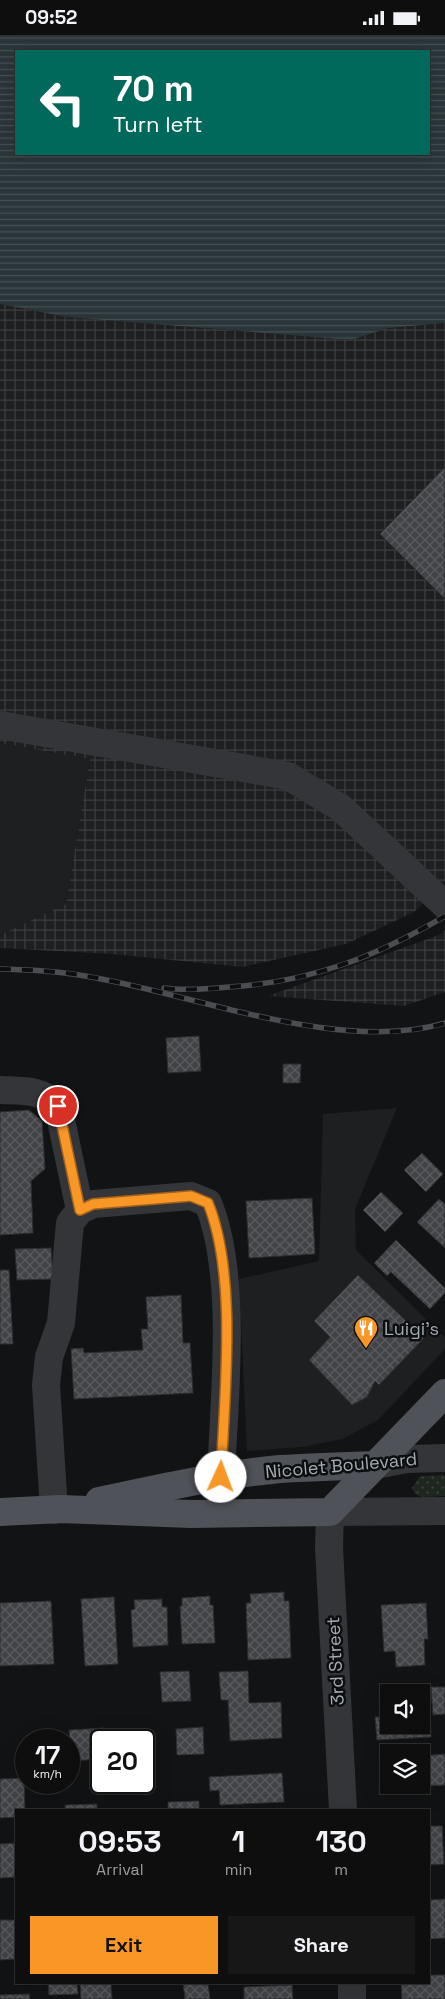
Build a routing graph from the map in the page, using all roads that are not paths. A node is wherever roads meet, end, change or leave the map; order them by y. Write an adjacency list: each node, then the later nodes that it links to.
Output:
1 (0, 725): 2 (street)
2 (445, 905)
3 (0, 1090): 4 (street)
4 (80, 1210): 8 (street); 9 (street)
5 (445, 1393): 7 (main road)
6 (445, 1458): 7 (street, Nicolet Boulevard)
7 (375, 1465): 8 (main road, Nicolet Boulevard); 12 (main road)
8 (221, 1477): 9 (main road, Nicolet Boulevard)
9 (57, 1509): 11 (main road, Nicolet Boulevard); 12 (main road, Nicolet Boulevard)
10 (445, 1511): 12 (street, Nicolet Boulevard)
11 (0, 1512)
12 (330, 1512): 13 (street, 3rd Street)
13 (343, 1809)
14 (352, 1984): 15 (street)
15 (352, 1999)

